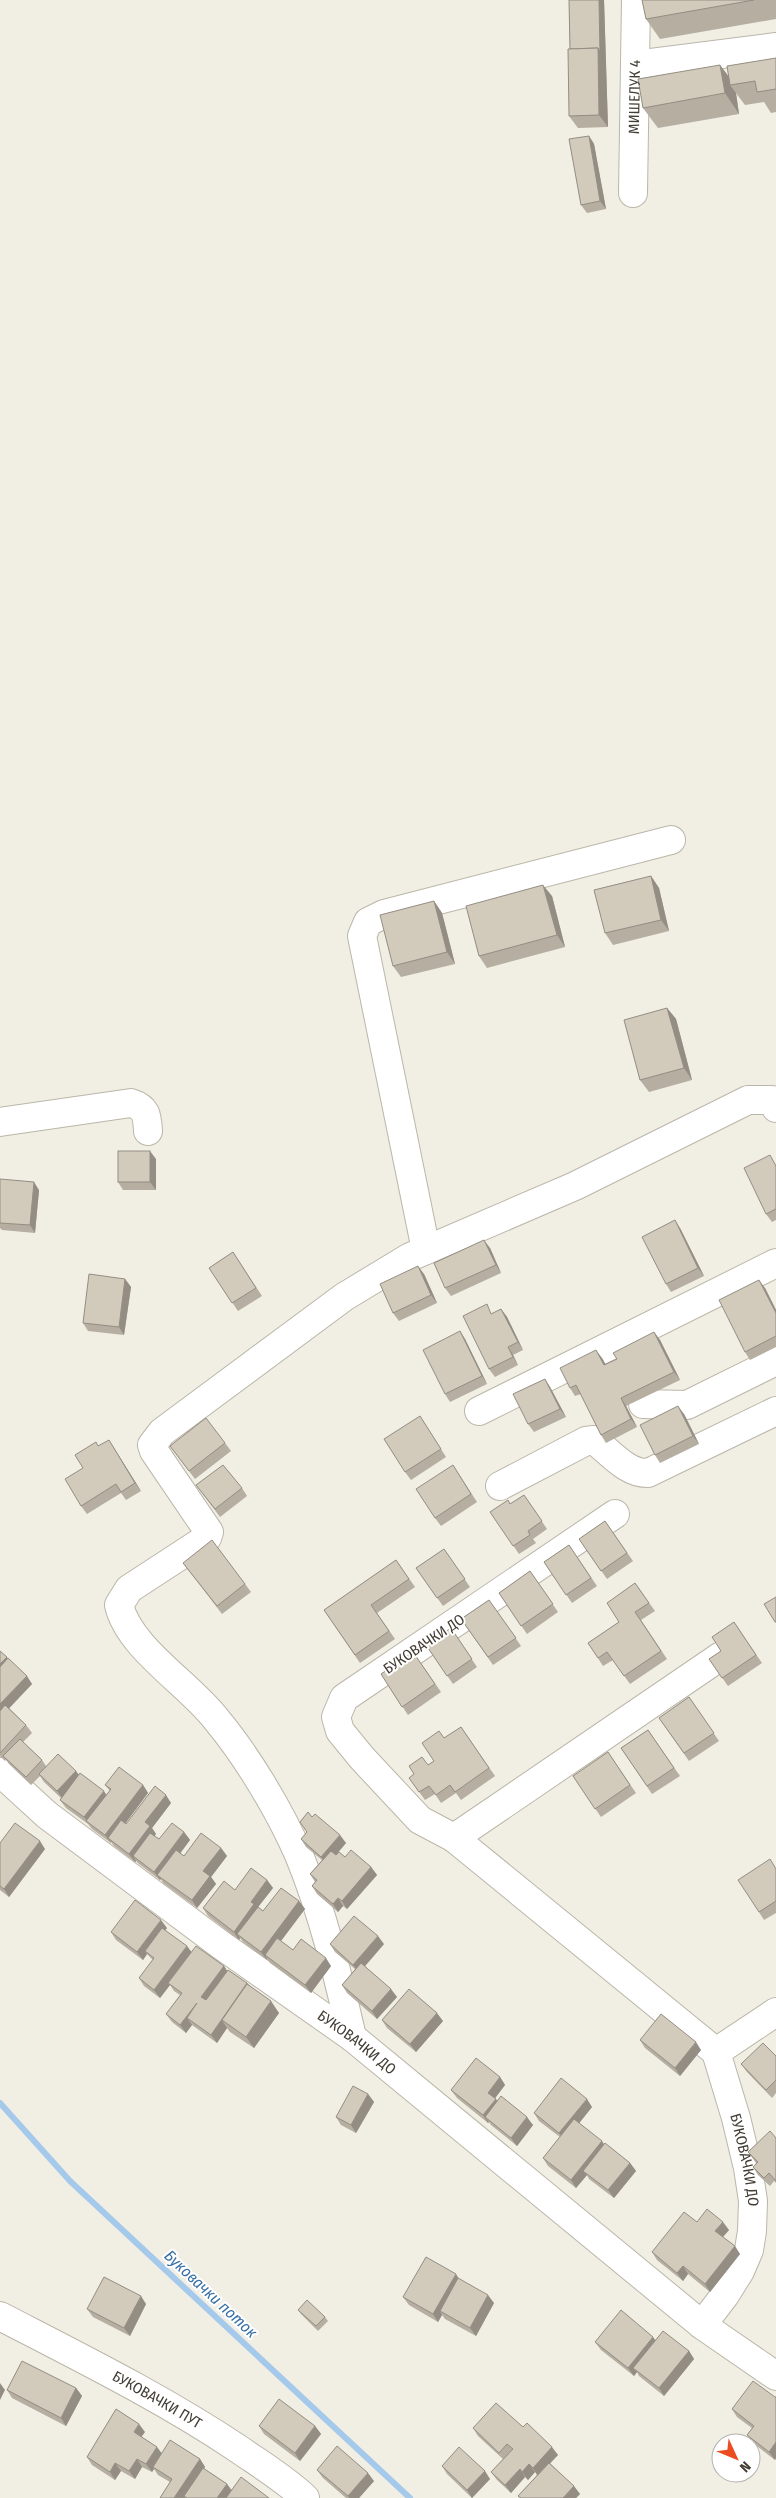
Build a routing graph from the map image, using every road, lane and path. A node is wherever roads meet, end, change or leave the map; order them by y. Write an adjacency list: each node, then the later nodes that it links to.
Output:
1 (636, 0): 3 (street, МИШЕЛУК 4)
2 (776, 47): 3 (street)
3 (635, 65): 4 (street, МИШЕЛУК 4)
4 (633, 192)
5 (671, 840): 9 (street)
6 (776, 1108): 9 (street)
7 (0, 1122): 8 (street)
8 (148, 1132)
9 (426, 1250): 21 (street)
10 (773, 1272): 14 (street)
11 (776, 1361): 12 (street)
12 (643, 1404)
13 (776, 1410): 15 (street)
14 (479, 1411)
15 (500, 1486)
16 (615, 1514): 19 (street, БУКОВАЧКИ ДО)
17 (721, 1656): 19 (street)
18 (0, 1772): 21 (street, БУКОВАЧКИ ДО)
19 (454, 1838): 22 (street, БУКОВАЧКИ ДО)
20 (776, 2012): 22 (street)
21 (352, 2037): 24 (street, БУКОВАЧКИ ДО)
22 (716, 2052): 24 (street, БУКОВАЧКИ ДО)
23 (0, 2316): 26 (street, БУКОВАЧКИ ПУТ)
24 (702, 2325): 25 (street, БУКОВАЧКИ ДО)
25 (776, 2376)
26 (305, 2498)

